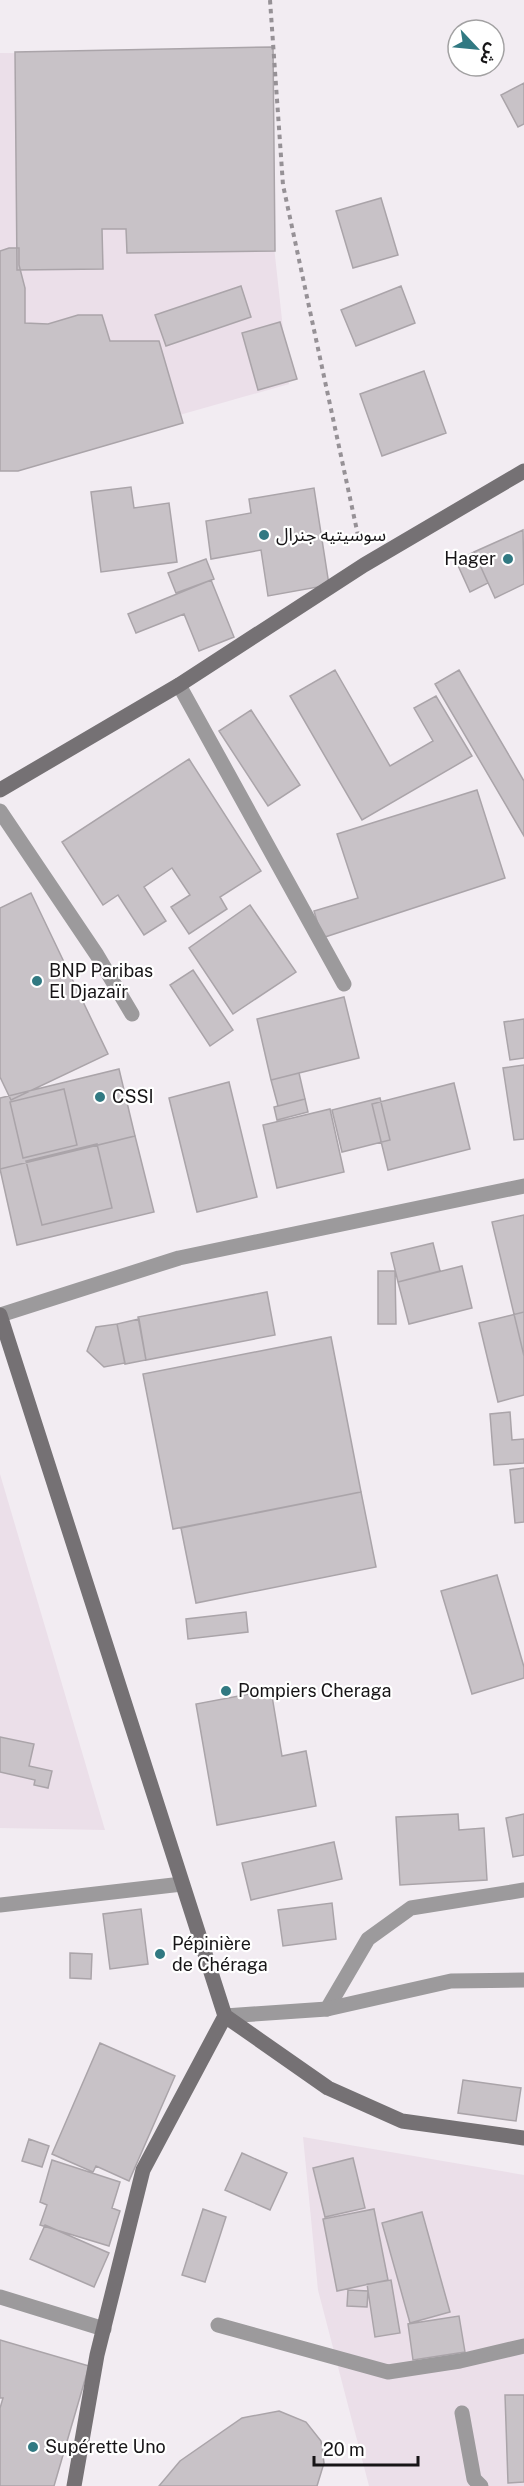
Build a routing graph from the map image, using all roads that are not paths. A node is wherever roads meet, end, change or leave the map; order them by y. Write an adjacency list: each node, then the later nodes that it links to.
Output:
1 (524, 471): 2 (main road)
2 (179, 685): 3 (main road); 5 (street)
3 (0, 790)
4 (0, 811): 6 (street)
5 (344, 984)
6 (132, 1014)
7 (524, 1186): 8 (street)
8 (0, 1315): 9 (main road)
9 (182, 1884): 11 (street); 14 (main road)
10 (524, 1890): 13 (street)
11 (0, 1905)
12 (524, 1980): 13 (street)
13 (327, 2009): 14 (street)
14 (225, 2016): 15 (main road); 18 (main road)
15 (524, 2138)
16 (0, 2297): 18 (street)
17 (218, 2325): 19 (street)
18 (104, 2329): 21 (main road)
19 (524, 2346)
20 (462, 2413): 22 (street)
21 (74, 2486)
22 (481, 2486)

